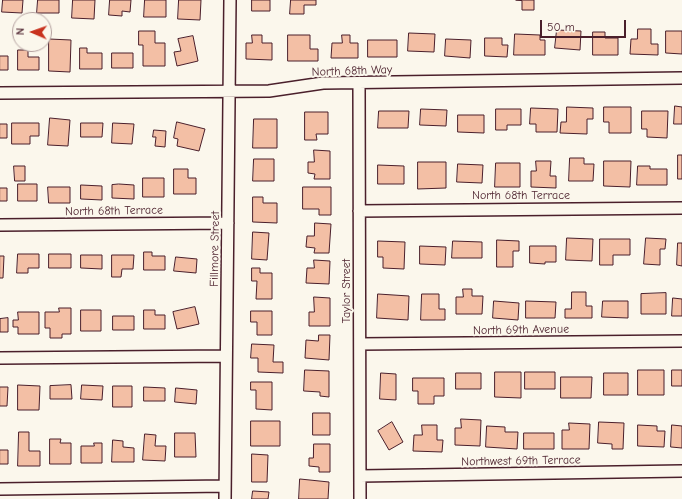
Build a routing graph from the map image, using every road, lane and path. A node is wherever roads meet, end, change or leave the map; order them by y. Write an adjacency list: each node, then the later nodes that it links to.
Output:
1 (230, 0): 4 (street, Fillmore Street)
2 (682, 78): 3 (street, North 68th Way)
3 (359, 83): 4 (street, North 68th Way); 7 (street, Taylor Street)
4 (229, 92): 5 (street, North 68th Way); 8 (street, Fillmore Street)
5 (0, 93)
6 (682, 208): 7 (street, North 68th Terrace)
7 (359, 210): 11 (street, Taylor Street)
8 (228, 223): 9 (street, North 68th Terrace); 12 (street, Fillmore Street)
9 (0, 225)
10 (682, 341): 11 (street, North 69th Avenue)
11 (360, 344): 15 (street, Taylor Street)
12 (226, 356): 13 (street); 16 (street, Fillmore Street)
13 (0, 358)
14 (682, 471): 15 (street, Northwest 69th Terrace)
15 (360, 476): 19 (street, Taylor Street)
16 (225, 486): 17 (street); 18 (street, Fillmore Street)
17 (0, 489)
18 (225, 499)
19 (360, 499)

